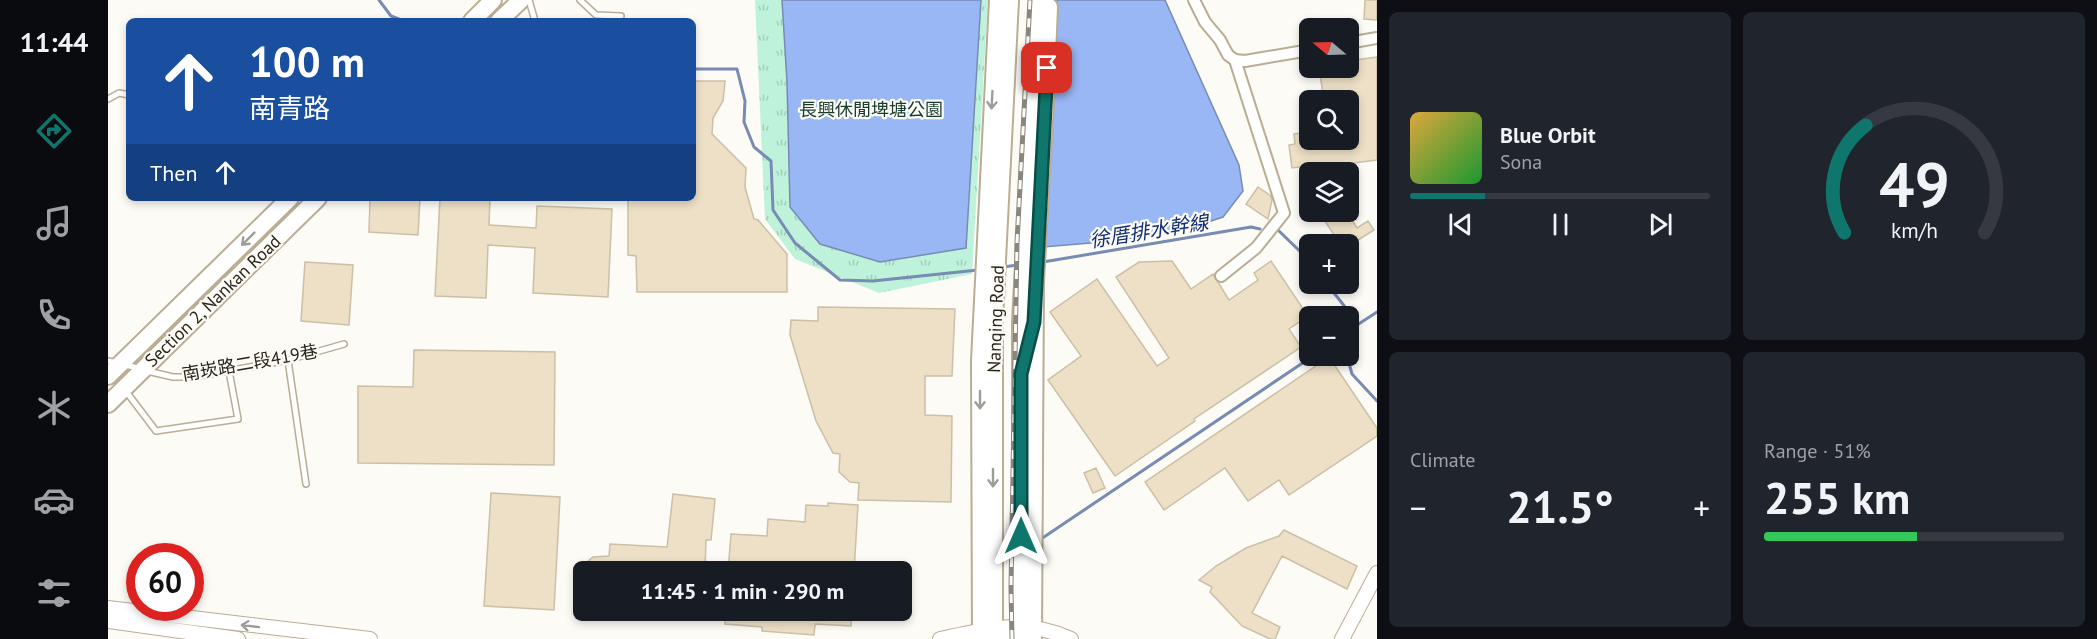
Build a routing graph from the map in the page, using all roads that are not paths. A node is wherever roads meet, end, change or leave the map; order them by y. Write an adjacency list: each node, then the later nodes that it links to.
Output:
1 (493, 0): 11 (main road)
2 (521, 0): 12 (main road)
3 (529, 0): 13 (lane)
4 (580, 0): 10 (lane)
5 (998, 0): 17 (main road)
6 (1010, 0): 17 (main road); 38 (main road, Nanqing Road, one-way to 38)
7 (1038, 0): 14 (main road, Nanqing Road)
8 (1049, 0): 20 (main road)
9 (1194, 0): 19 (street)
10 (621, 16)
11 (475, 18)
12 (502, 18)
13 (533, 18)
14 (1036, 30): 20 (main road); 31 (main road, Nanqing Road)
15 (1377, 38): 16 (street)
16 (1359, 41)
17 (995, 52): 36 (main road, one-way to 36)
18 (1299, 52): 19 (street)
19 (1235, 60): 24 (street)
20 (1047, 68): 25 (main road)
21 (126, 94): 22 (lane)
22 (108, 99)
23 (304, 202): 28 (main road, Section 2, Nankan Road, one-way to 28); 29 (main road, Section 2, Nankan Road)
24 (1221, 276)
25 (1034, 322): 31 (main road); 44 (main road)
26 (344, 344): 27 (lane, 南崁路二段419巷)
27 (288, 360): 30 (lane, 南崁路二段419巷); 35 (lane)
28 (114, 362): 29 (lane, 南崁路二段419巷); 32 (main road, Section 2, Nankan Road)
29 (143, 370): 30 (lane, 南崁路二段419巷); 33 (main road, Section 2, Nankan Road)
30 (229, 371): 33 (lane)
31 (1021, 374): 44 (main road, Nanqing Road)
32 (108, 376)
33 (124, 389): 34 (main road, Section 2, Nankan Road)
34 (108, 404)
35 (306, 484)
36 (980, 531): 38 (main road); 43 (main road)
37 (1377, 573): 39 (street)
38 (992, 585): 43 (main road, Nanqing Road)
39 (1372, 595): 49 (street)
40 (108, 609): 46 (street, one-way to 40)
41 (108, 621): 42 (street)
42 (158, 633): 45 (street)
43 (990, 635): 44 (street); 47 (street)
44 (1028, 635): 48 (street)
45 (230, 639)
46 (370, 639)
47 (939, 639)
48 (1071, 639)
49 (1342, 639)

